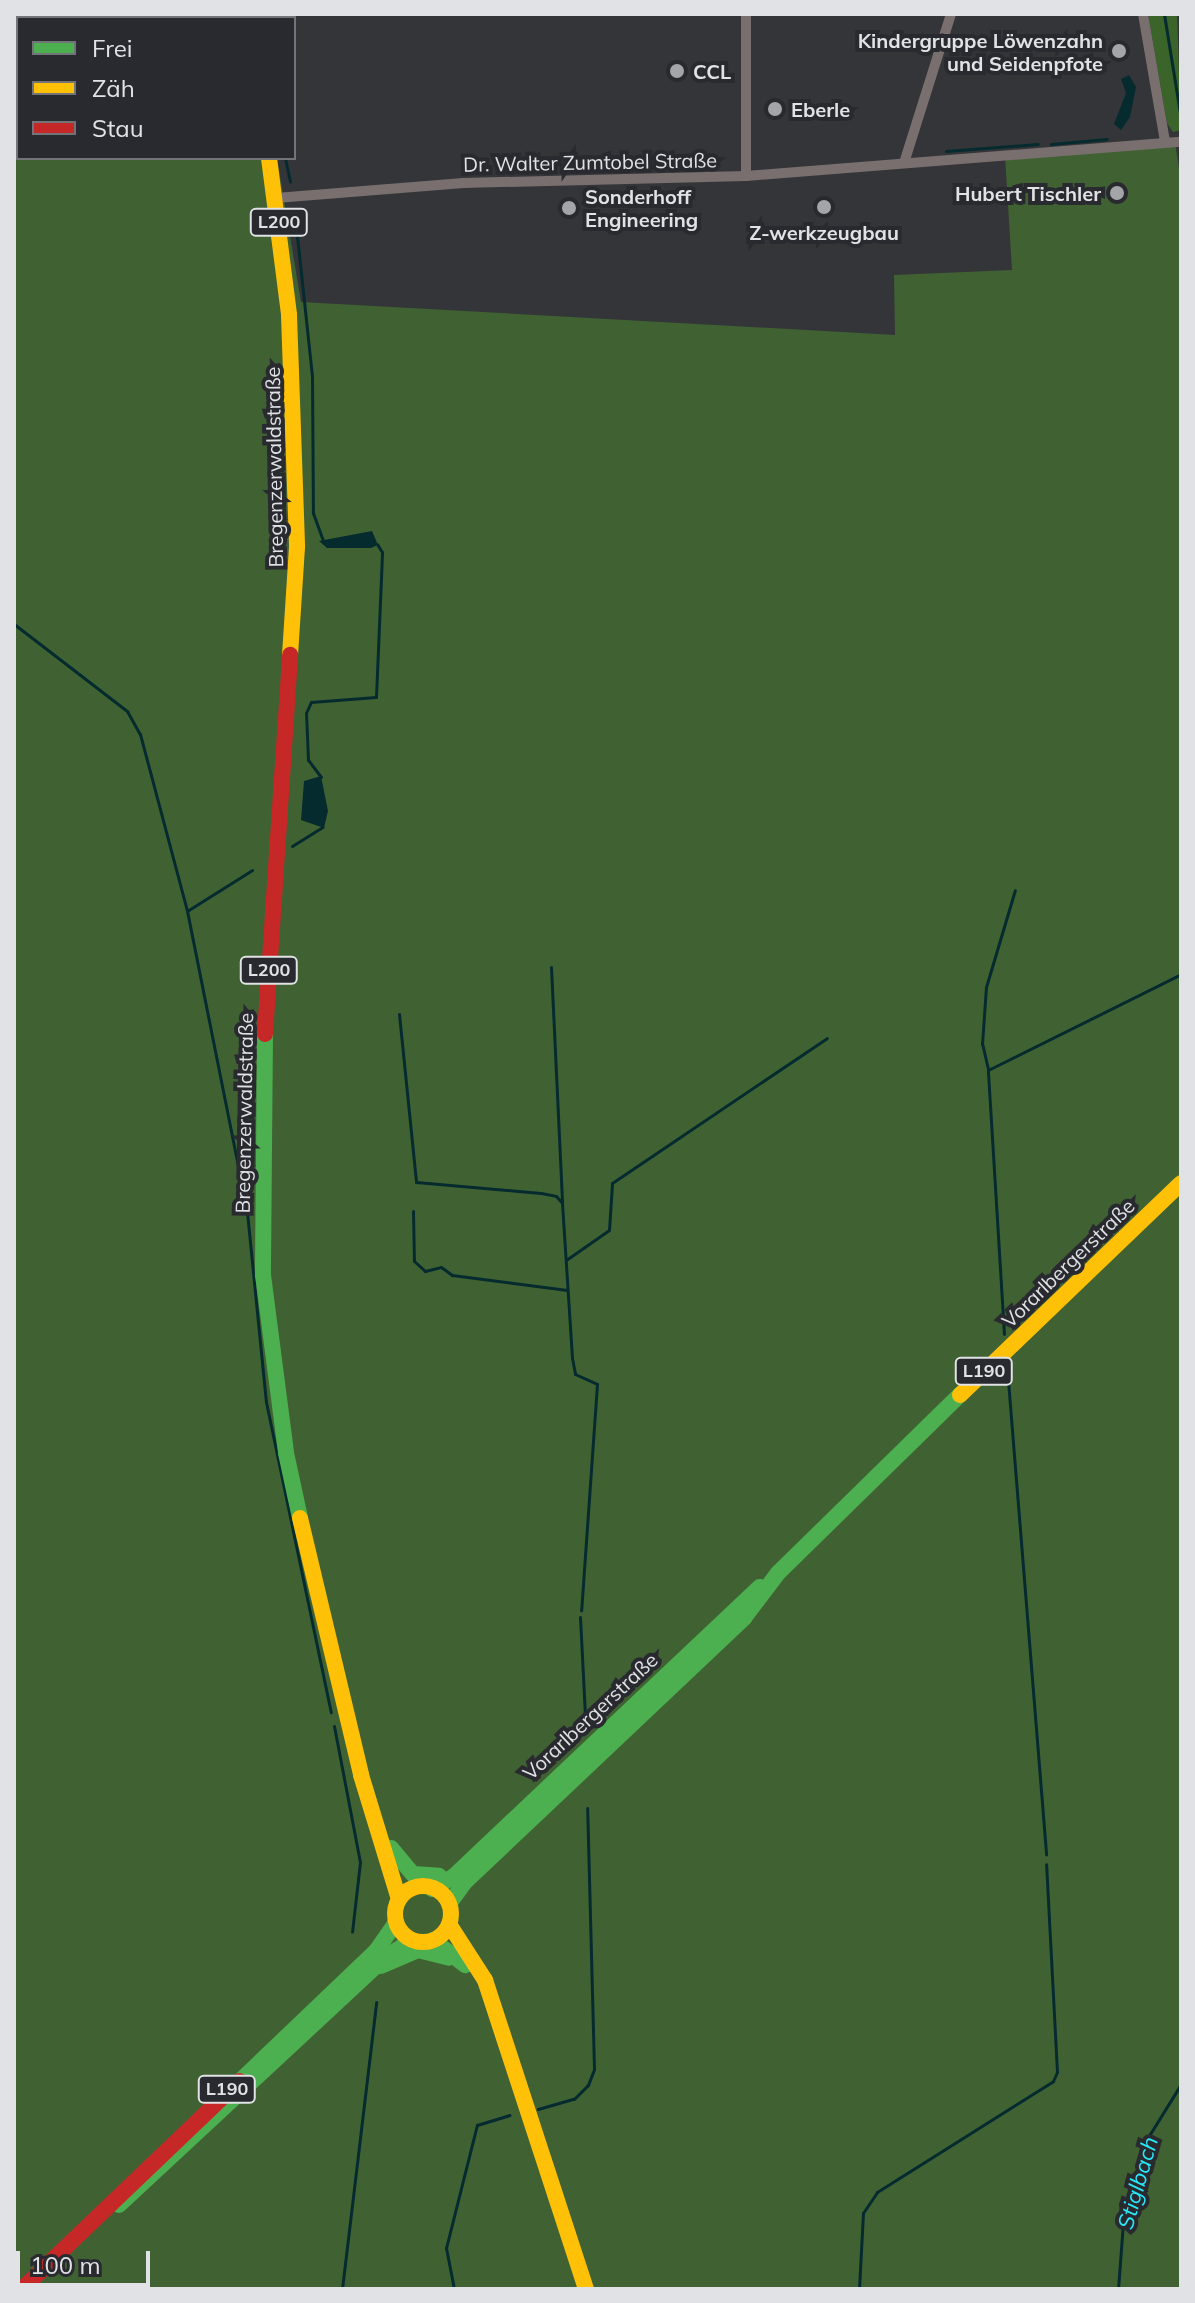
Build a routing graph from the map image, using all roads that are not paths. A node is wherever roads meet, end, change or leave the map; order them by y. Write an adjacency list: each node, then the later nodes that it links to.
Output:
1 (746, 14): 8 (street)
2 (951, 14): 7 (street)
3 (1143, 14): 4 (street)
4 (1165, 142): 5 (street, Dr. Walter Zumtobel Straße); 7 (street, Dr. Walter Zumtobel Straße)
5 (1181, 142)
6 (269, 160): 9 (main road, Bregenzerwaldstraße / L200)
7 (904, 163): 8 (street, Dr. Walter Zumtobel Straße)
8 (746, 176): 9 (street, Dr. Walter Zumtobel Straße)
9 (276, 198): 12 (main road, Bregenzerwaldstraße / L200)
10 (1181, 1183): 11 (main road, Vorarlbergerstraße / L190)
11 (778, 1573): 14 (main road, Vorarlbergerstraße / L190); 15 (main road, Vorarlbergerstraße / L190)
12 (379, 1834): 13 (main road, Bregenzerwaldstraße / L200); 14 (main road); 24 (main road)
13 (391, 1864): 16 (main road); 17 (main road, Bregenzerwaldstraße / L200)
14 (456, 1872): 16 (main road, Vorarlbergerstraße / L190)
15 (472, 1879): 18 (main road, Vorarlbergerstraße / L190); 23 (main road)
16 (426, 1888): 17 (main road, Vorarlbergerstraße / L190); 18 (main road)
17 (399, 1899): 19 (main road)
18 (449, 1904): 20 (main road)
19 (396, 1922): 21 (main road); 24 (main road, L190)
20 (449, 1924): 22 (main road); 23 (main road)
21 (412, 1940): 22 (main road); 24 (main road, L190)
22 (433, 1940): 25 (main road)
23 (468, 1952): 31 (main road)
24 (374, 1961): 25 (main road); 26 (main road, L190); 27 (main road, L190)
25 (471, 1973): 30 (main road)
26 (329, 1992): 27 (main road, L190); 28 (main road, L190)
27 (310, 2032): 28 (main road, L190)
28 (76, 2237): 29 (main road, L190)
29 (22, 2289)
30 (576, 2289)
31 (586, 2289)

